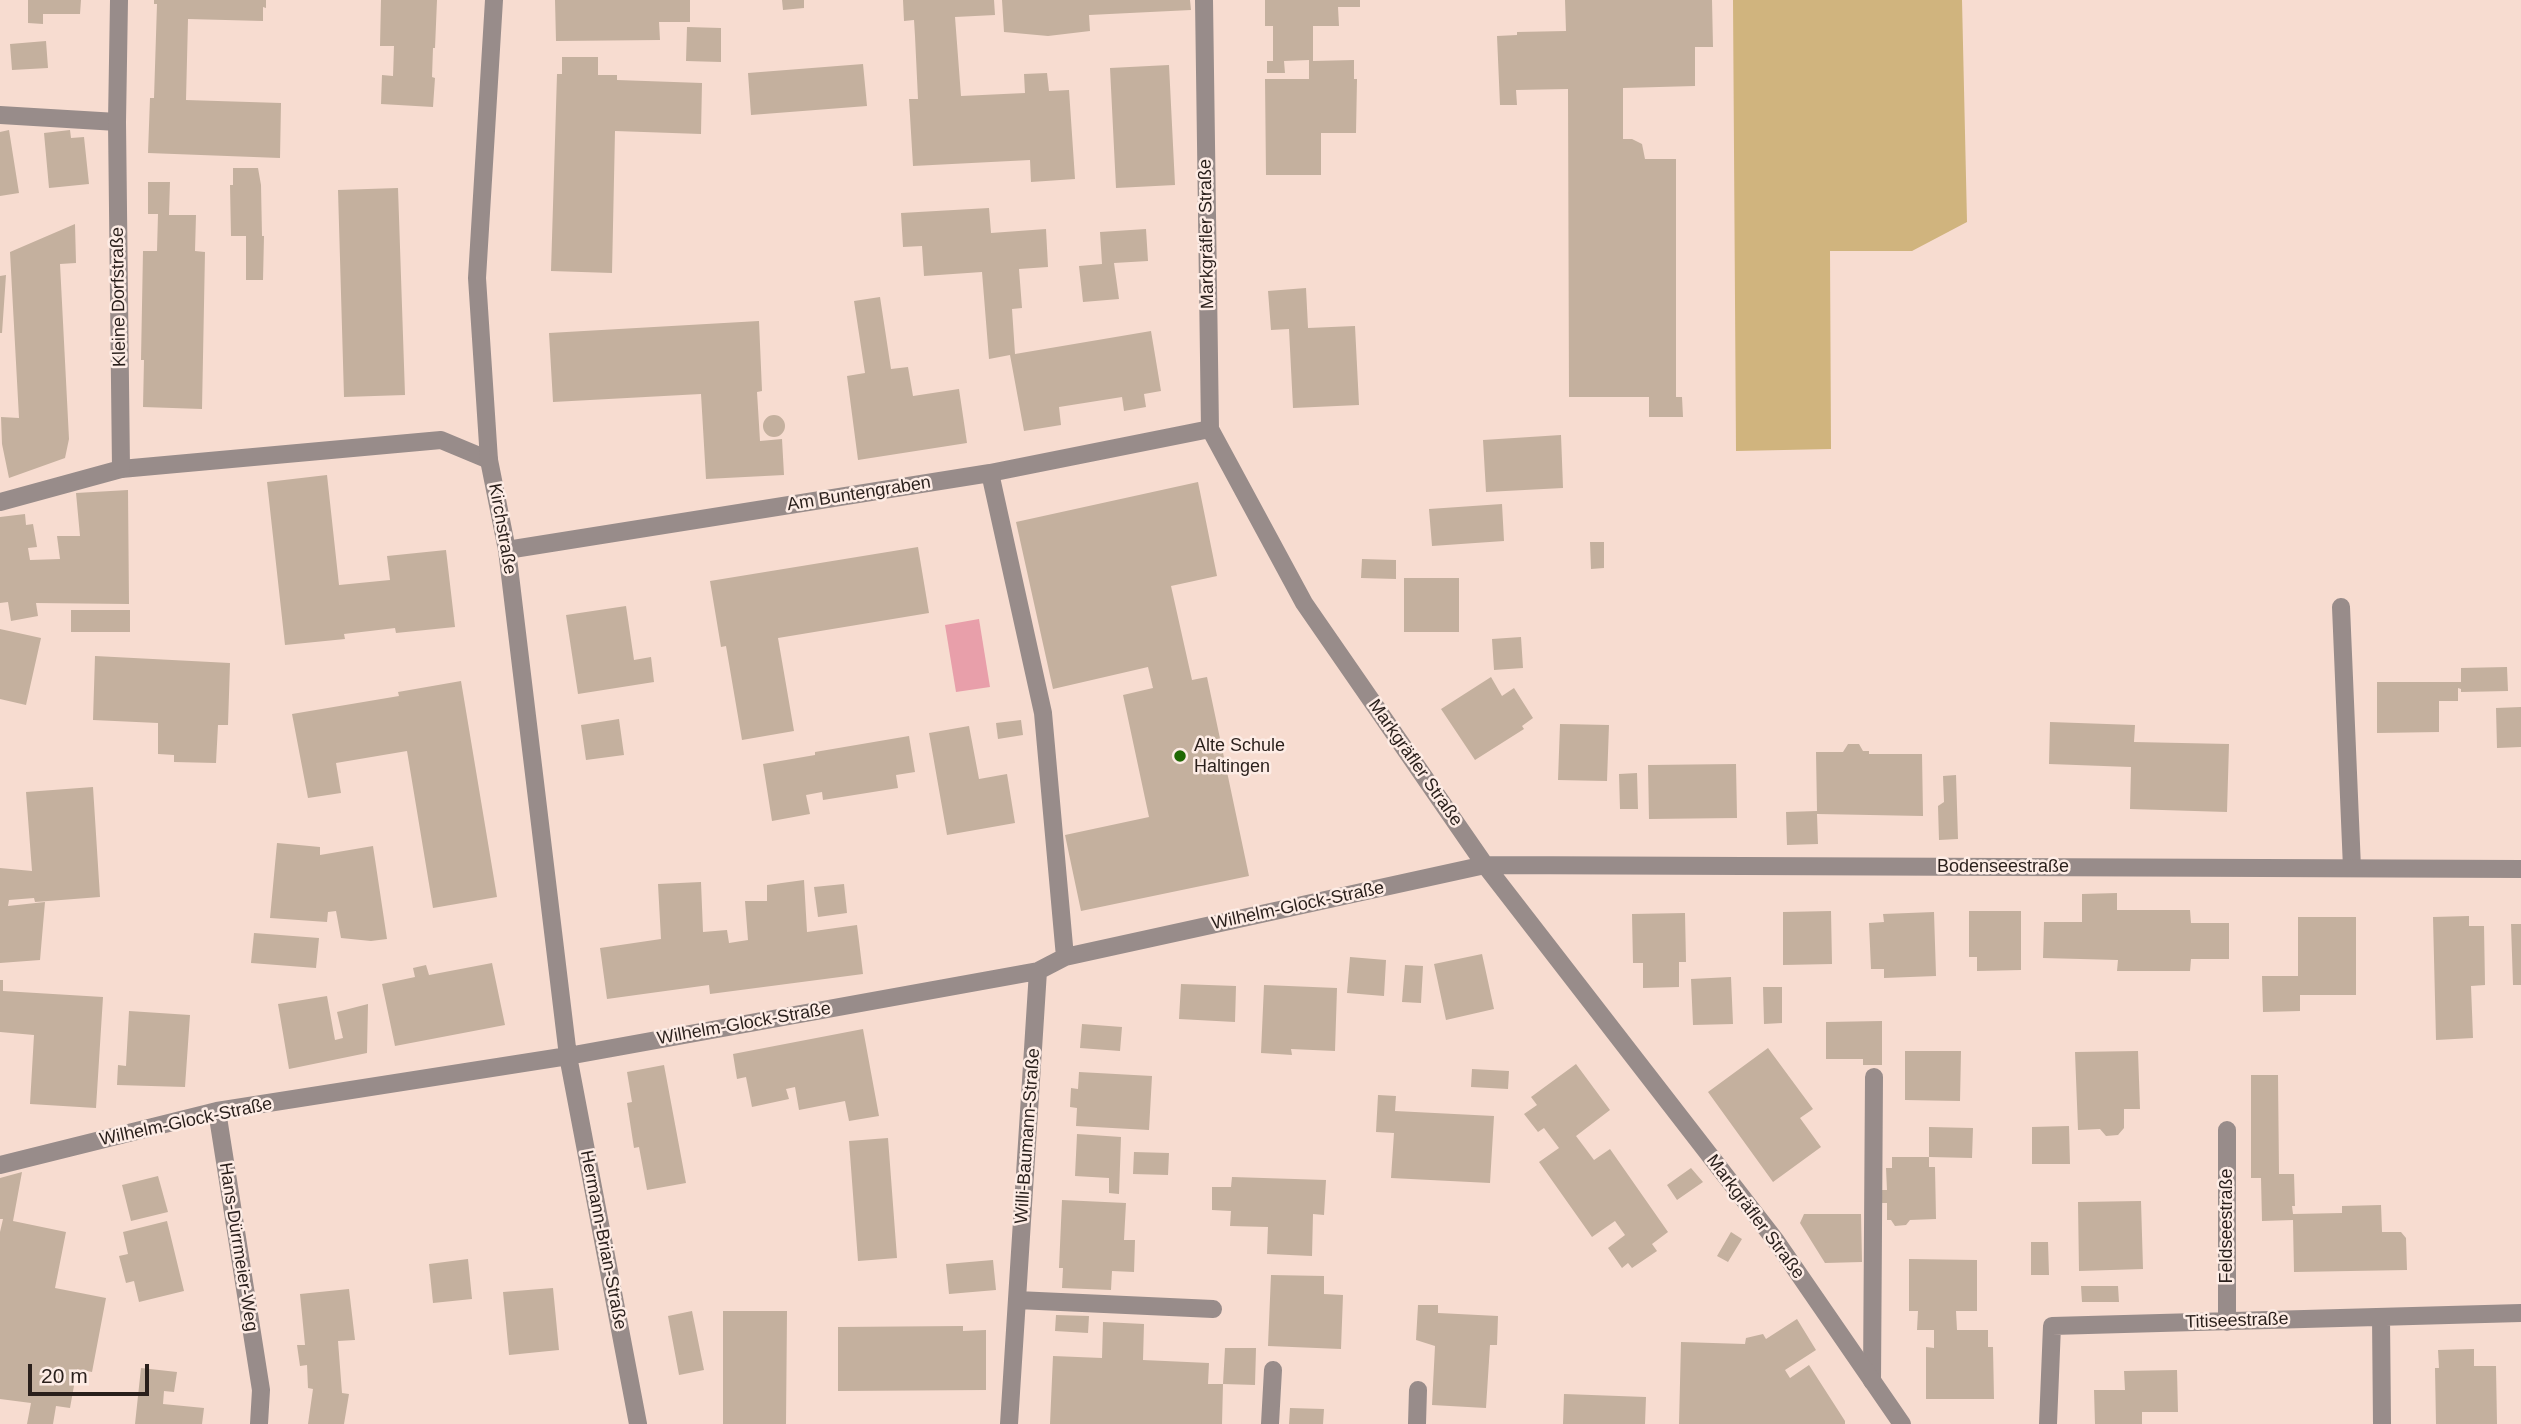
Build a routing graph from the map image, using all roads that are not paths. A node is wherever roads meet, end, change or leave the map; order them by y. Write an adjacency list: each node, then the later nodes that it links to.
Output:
1 (119, 0): 5 (street, Kleine Dorfstraße)
2 (494, 0): 7 (street, Kirchstraße)
3 (1204, 0): 6 (street, Markgräfler Straße)
4 (0, 116): 5 (street)
5 (117, 122): 8 (street, Kleine Dorfstraße)
6 (1210, 429): 9 (street, Am Buntengraben); 13 (street, Markgräfler Straße)
7 (489, 460): 8 (street); 11 (street, Kirchstraße)
8 (121, 469): 10 (street)
9 (989, 473): 11 (street, Am Buntengraben); 16 (street)
10 (0, 502)
11 (507, 550): 18 (street, Kirchstraße)
12 (2341, 607): 14 (street)
13 (1485, 865): 14 (street, Bodenseestraße); 16 (street, Wilhelm-Glock-Straße); 29 (street, Markgräfler Straße)
14 (2351, 868): 15 (street, Bodenseestraße)
15 (2521, 869)
16 (1065, 957): 17 (street, Wilhelm-Glock-Straße)
17 (1038, 971): 18 (street, Wilhelm-Glock-Straße); 23 (street, Willi-Baumann-Straße)
18 (568, 1056): 20 (street, Wilhelm-Glock-Straße); 32 (street, Hermann-Brian-Straße)
19 (1874, 1077): 29 (street)
20 (217, 1111): 22 (street, Wilhelm-Glock-Straße); 31 (street, Hans-Dürrmeier-Weg)
21 (2227, 1130): 27 (street, Feldseestraße)
22 (0, 1166)
23 (1017, 1300): 24 (street); 33 (street, Willi-Baumann-Straße)
24 (1213, 1309)
25 (2521, 1314): 26 (street, Titiseestraße)
26 (2381, 1317): 27 (street, Titiseestraße); 38 (street)
27 (2227, 1322): 37 (street, Titiseestraße)
28 (1273, 1370): 34 (street)
29 (1872, 1381): 36 (street, Markgräfler Straße)
30 (1418, 1390): 35 (street)
31 (259, 1424)
32 (638, 1424)
33 (1009, 1424)
34 (1270, 1424)
35 (1417, 1424)
36 (1902, 1424)
37 (2048, 1424)
38 (2382, 1424)

